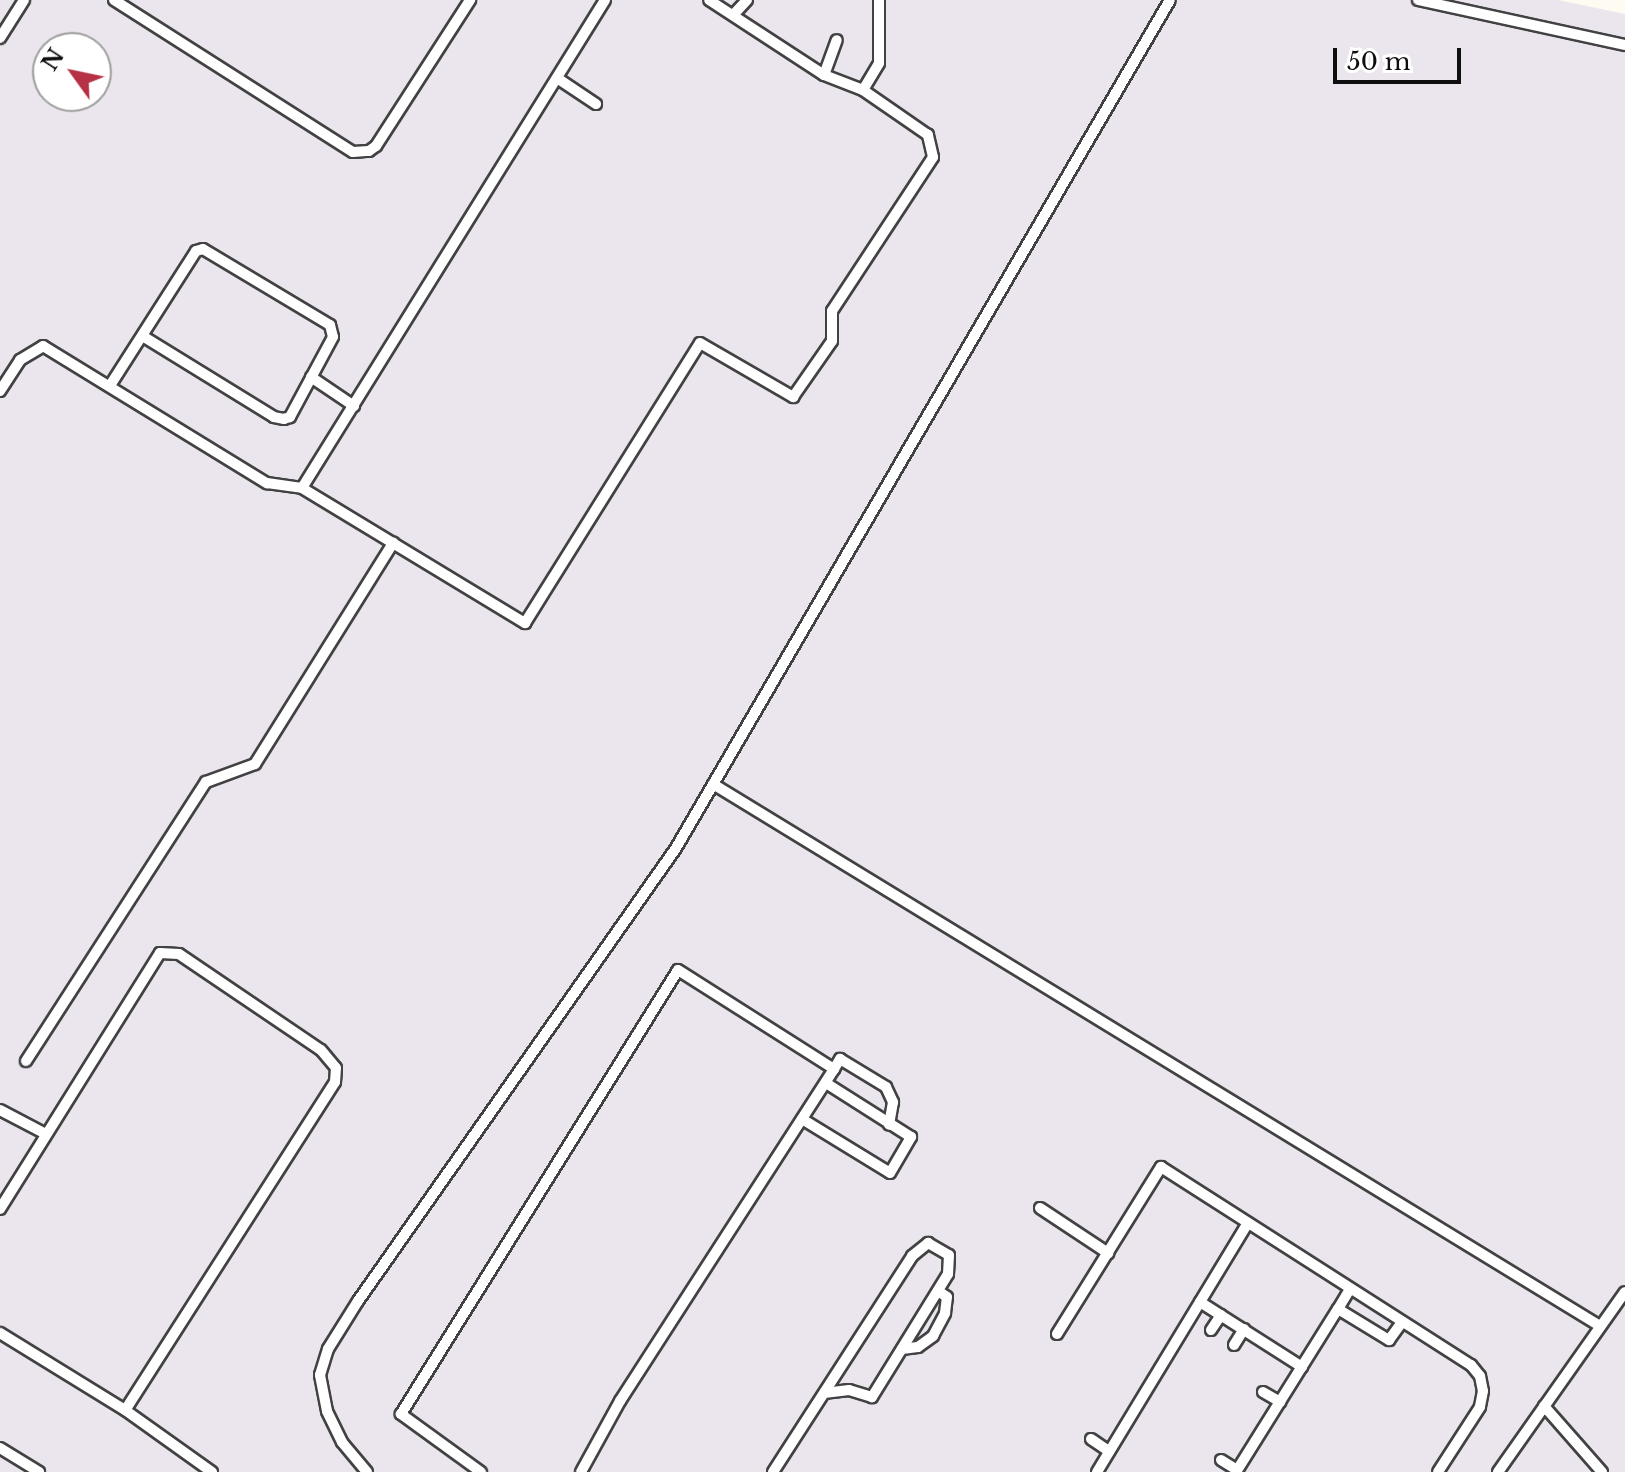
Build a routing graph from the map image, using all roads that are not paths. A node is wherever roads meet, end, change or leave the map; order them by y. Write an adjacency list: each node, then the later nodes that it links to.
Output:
1 (24, 0): 11 (lane)
2 (114, 0): 3 (lane)
3 (470, 0)
4 (605, 0): 15 (lane)
5 (709, 0): 10 (lane)
6 (747, 0): 10 (lane)
7 (879, 0): 16 (lane)
8 (1170, 0): 25 (lane)
9 (1418, 0): 13 (lane)
10 (734, 14): 14 (lane)
11 (0, 38)
12 (837, 40): 14 (lane)
13 (1625, 45)
14 (824, 75): 16 (lane)
15 (557, 78): 17 (lane); 22 (lane)
16 (863, 90): 24 (lane)
17 (596, 104)
18 (144, 337): 19 (lane); 19 (lane); 20 (lane)
19 (311, 377): 22 (lane)
20 (111, 384): 21 (lane); 23 (lane)
21 (0, 391)
22 (354, 406): 23 (lane)
23 (302, 488): 24 (lane)
24 (393, 543): 26 (lane)
25 (713, 784): 44 (lane); 64 (lane)
26 (26, 1061)
27 (834, 1069): 28 (lane); 31 (lane); 65 (lane)
28 (826, 1083): 30 (lane); 31 (lane)
29 (0, 1110): 32 (lane)
30 (802, 1119): 31 (lane); 66 (lane)
31 (889, 1125)
32 (46, 1134): 34 (lane); 56 (lane)
33 (1040, 1208): 36 (lane)
34 (0, 1209)
35 (1248, 1223): 36 (lane); 37 (lane); 40 (lane)
36 (1108, 1253): 48 (lane)
37 (1350, 1289): 41 (lane); 43 (lane)
38 (938, 1291): 50 (lane); 50 (lane); 53 (lane)
39 (1625, 1292): 44 (lane)
40 (1200, 1302): 42 (lane); 59 (lane)
41 (1338, 1309): 43 (lane); 51 (lane)
42 (1221, 1315): 45 (lane); 46 (lane)
43 (1402, 1322): 69 (lane)
44 (1600, 1326): 55 (lane)
45 (1244, 1329): 49 (lane); 51 (lane)
46 (1211, 1330)
47 (0, 1333): 56 (lane)
48 (1057, 1334)
49 (1234, 1345)
50 (902, 1349): 53 (lane)
51 (1302, 1367): 54 (lane)
52 (1263, 1392): 54 (lane)
53 (826, 1393): 67 (lane)
54 (1280, 1402): 61 (lane)
55 (1544, 1406): 70 (lane); 71 (lane)
56 (125, 1410): 63 (lane)
57 (1091, 1439): 59 (lane)
58 (0, 1448): 62 (lane)
59 (1109, 1451): 68 (lane)
60 (1221, 1460): 61 (lane)
61 (1237, 1471)
62 (39, 1472)
63 (212, 1472)
64 (367, 1472)
65 (481, 1472)
66 (581, 1472)
67 (773, 1472)
68 (1097, 1472)
69 (1438, 1472)
70 (1498, 1472)
71 (1602, 1472)

